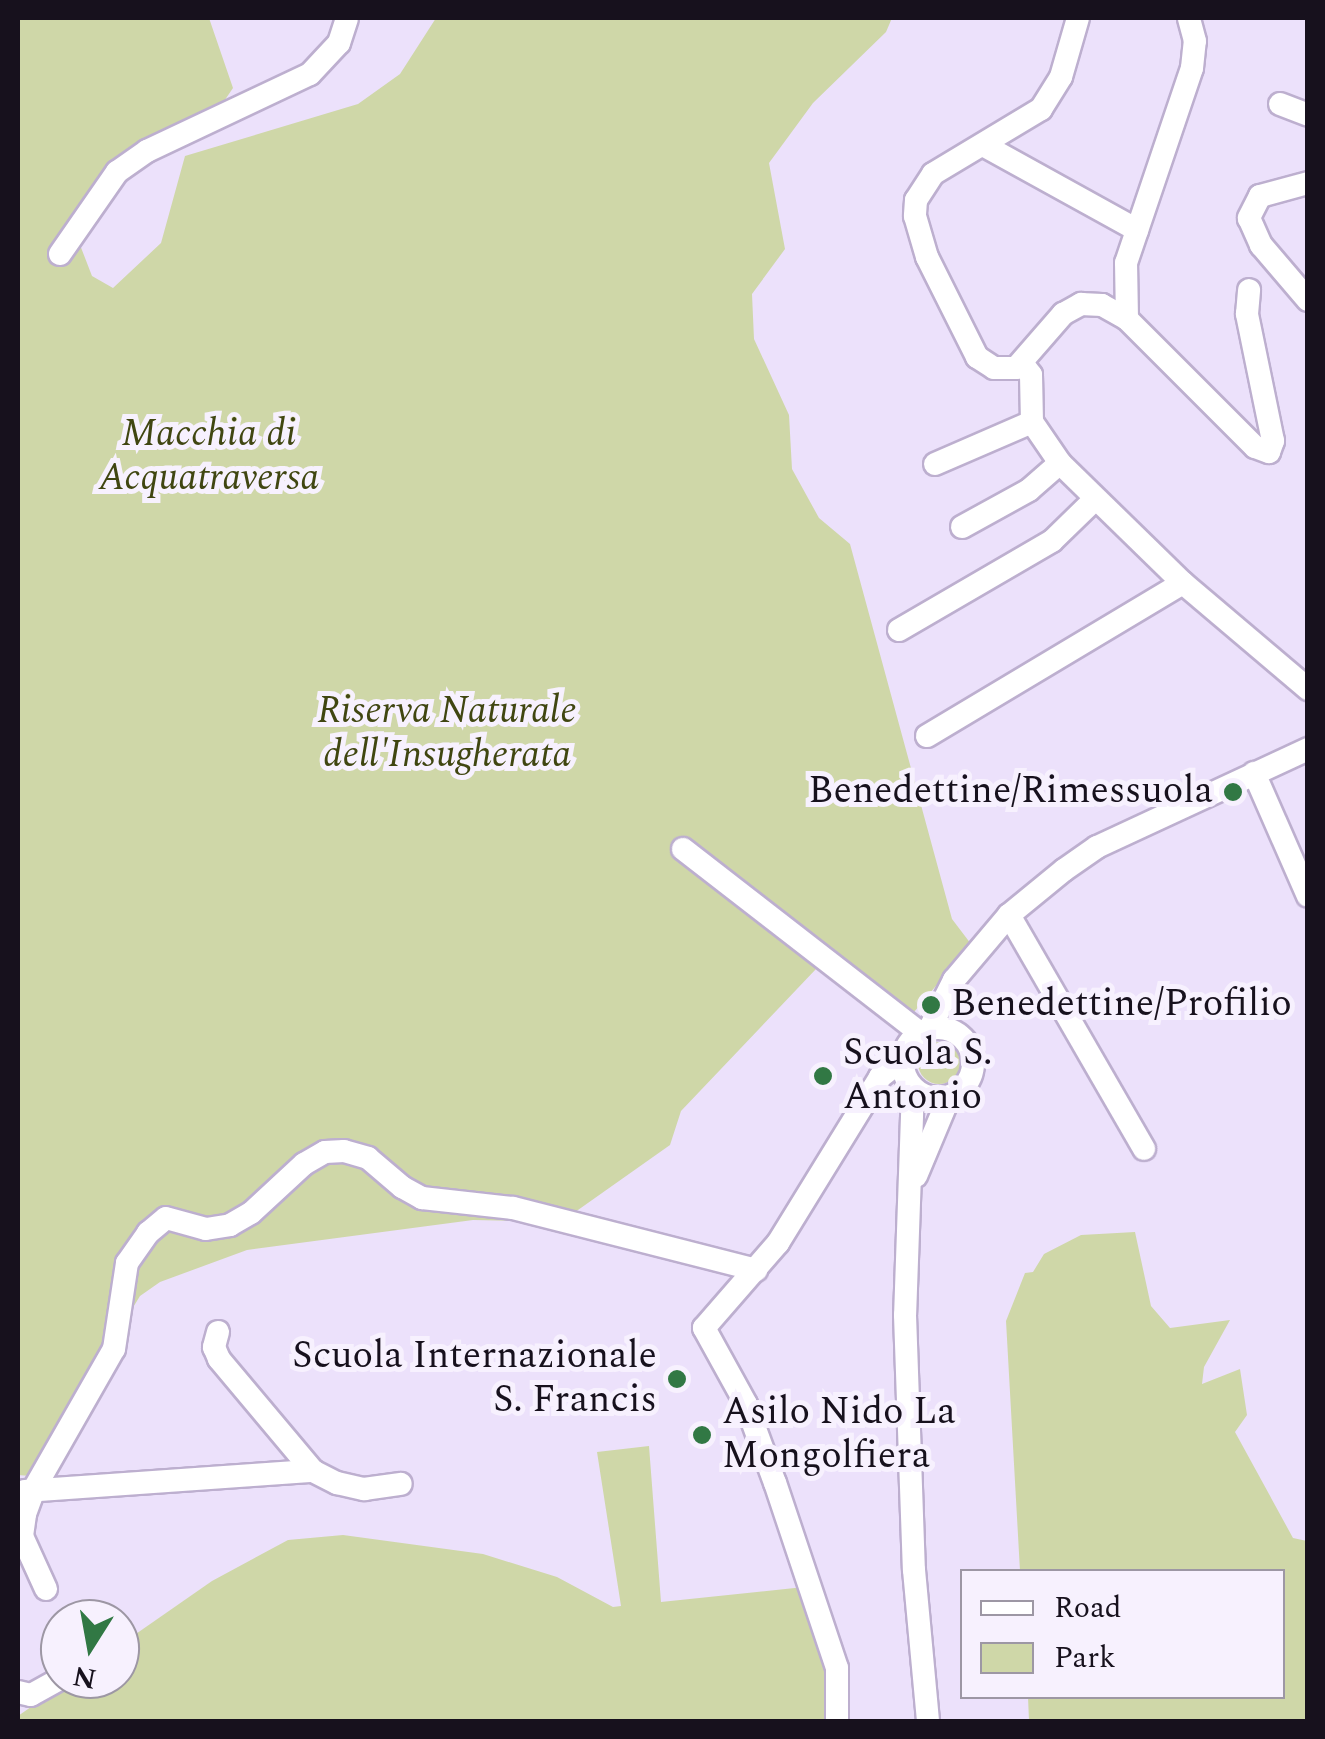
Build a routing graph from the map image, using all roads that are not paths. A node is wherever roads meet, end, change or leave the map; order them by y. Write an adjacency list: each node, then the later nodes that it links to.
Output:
1 (347, 18): 9 (street)
2 (1078, 18): 6 (street)
3 (1189, 18): 8 (street)
4 (1280, 104): 5 (street)
5 (1308, 115)
6 (985, 146): 8 (street); 13 (street)
7 (1308, 183): 11 (street)
8 (1137, 230): 12 (street)
9 (60, 254)
10 (1250, 290): 12 (street)
11 (1308, 300)
12 (1127, 319): 13 (street)
13 (1022, 363): 14 (street)
14 (1032, 422): 15 (street); 16 (street)
15 (935, 464)
16 (1060, 464): 17 (street); 18 (street)
17 (1094, 500): 19 (street); 20 (street)
18 (962, 527)
19 (1183, 582): 21 (street); 22 (street)
20 (899, 630)
21 (1308, 689)
22 (927, 736)
23 (1308, 750): 24 (street)
24 (1254, 773): 26 (street); 27 (street)
25 (683, 849): 28 (street)
26 (1308, 896)
27 (1009, 915): 28 (street); 32 (street)
28 (925, 1030): 29 (street); 31 (street)
29 (903, 1059): 30 (street); 34 (street)
30 (913, 1088): 31 (street); 33 (street)
31 (949, 1096): 33 (street)
32 (1144, 1149)
33 (907, 1206): 41 (street)
34 (756, 1270): 38 (street); 40 (street)
35 (218, 1332): 36 (street)
36 (313, 1471): 37 (street); 38 (street)
37 (402, 1484)
38 (26, 1490): 39 (street)
39 (46, 1588)
40 (837, 1722)
41 (928, 1722)

